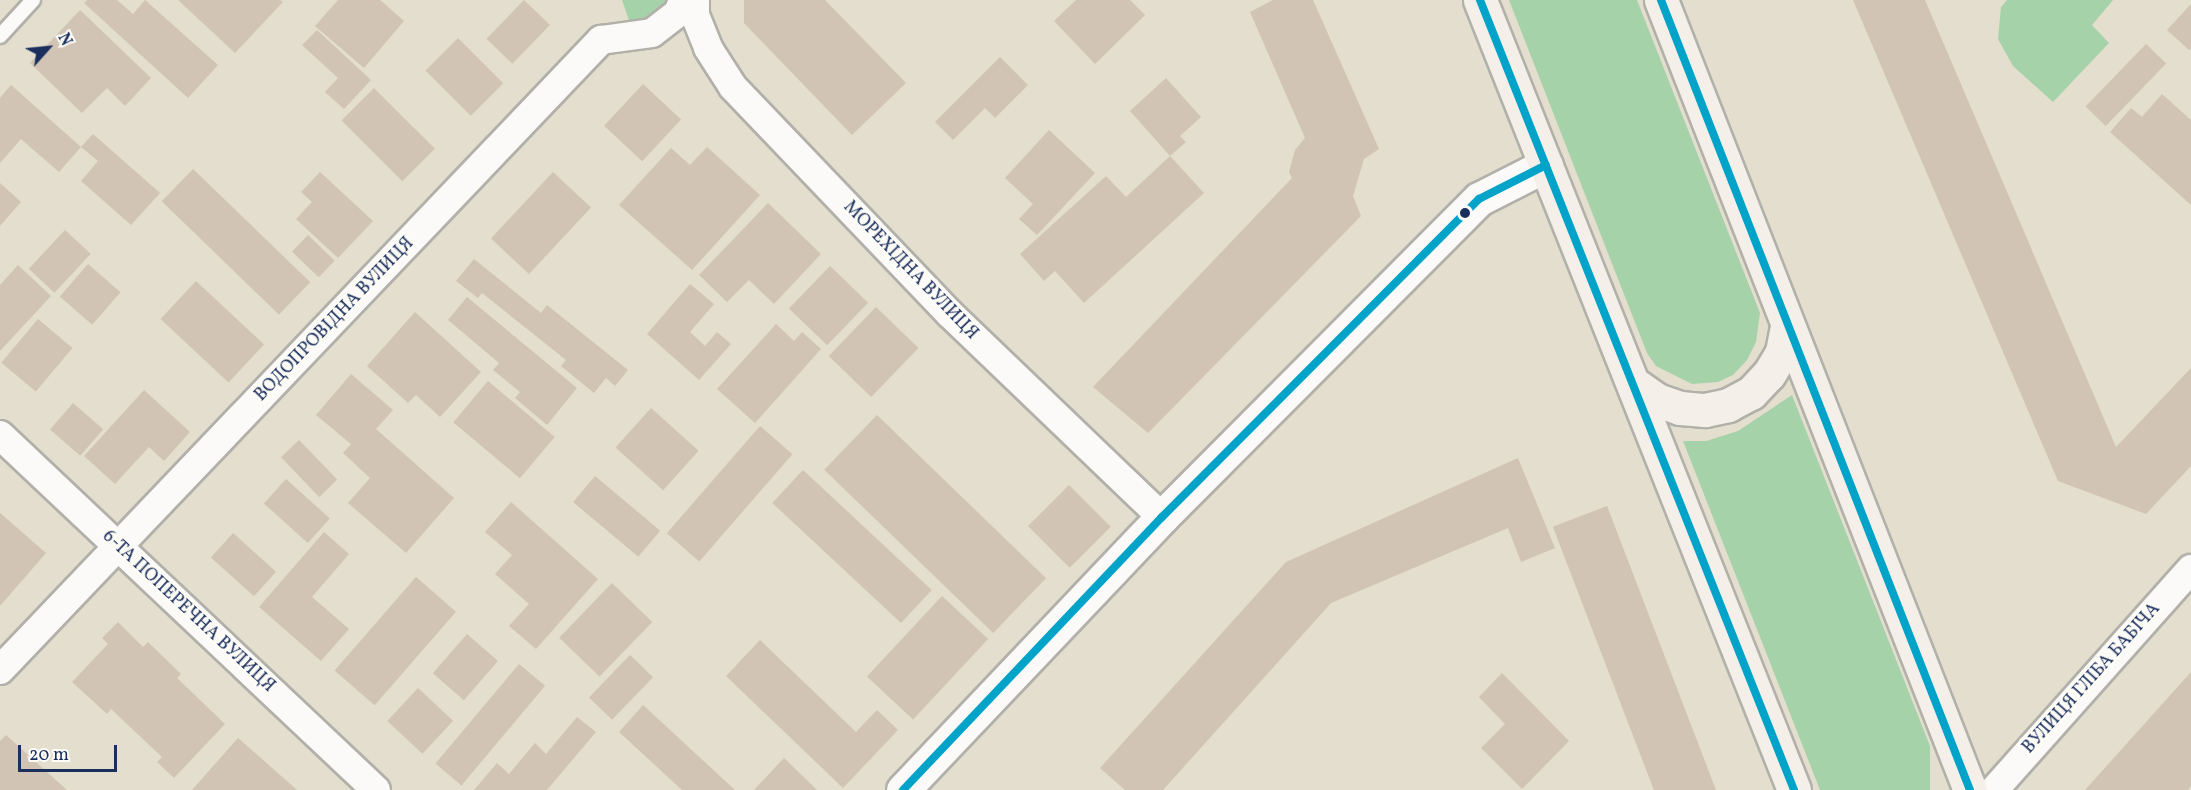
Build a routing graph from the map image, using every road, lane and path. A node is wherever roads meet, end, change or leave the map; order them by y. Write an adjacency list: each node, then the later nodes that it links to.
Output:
1 (33, 0): 6 (lane)
2 (683, 0): 12 (street, ВОДОПРОВІДНА ВУЛИЦЯ)
3 (695, 0): 11 (street, МОРЕХІДНА ВУЛИЦЯ)
4 (1480, 0): 7 (main road)
5 (1661, 0): 8 (main road)
6 (0, 36)
7 (1546, 165): 9 (main road); 11 (street)
8 (1787, 327): 9 (main road); 18 (main road)
9 (1637, 386): 17 (main road)
10 (0, 435): 12 (street, 6-ТА ПОПЕРЕЧНА ВУЛИЦЯ)
11 (1162, 517): 16 (street)
12 (118, 546): 14 (street, ВОДОПРОВІДНА ВУЛИЦЯ); 15 (street, 6-ТА ПОПЕРЕЧНА ВУЛИЦЯ)
13 (2191, 569): 19 (street, ВУЛИЦЯ ГЛІБА БАБІЧА)
14 (0, 670)
15 (376, 790)
16 (903, 790)
17 (1794, 790)
18 (1970, 790)
19 (1994, 790)

